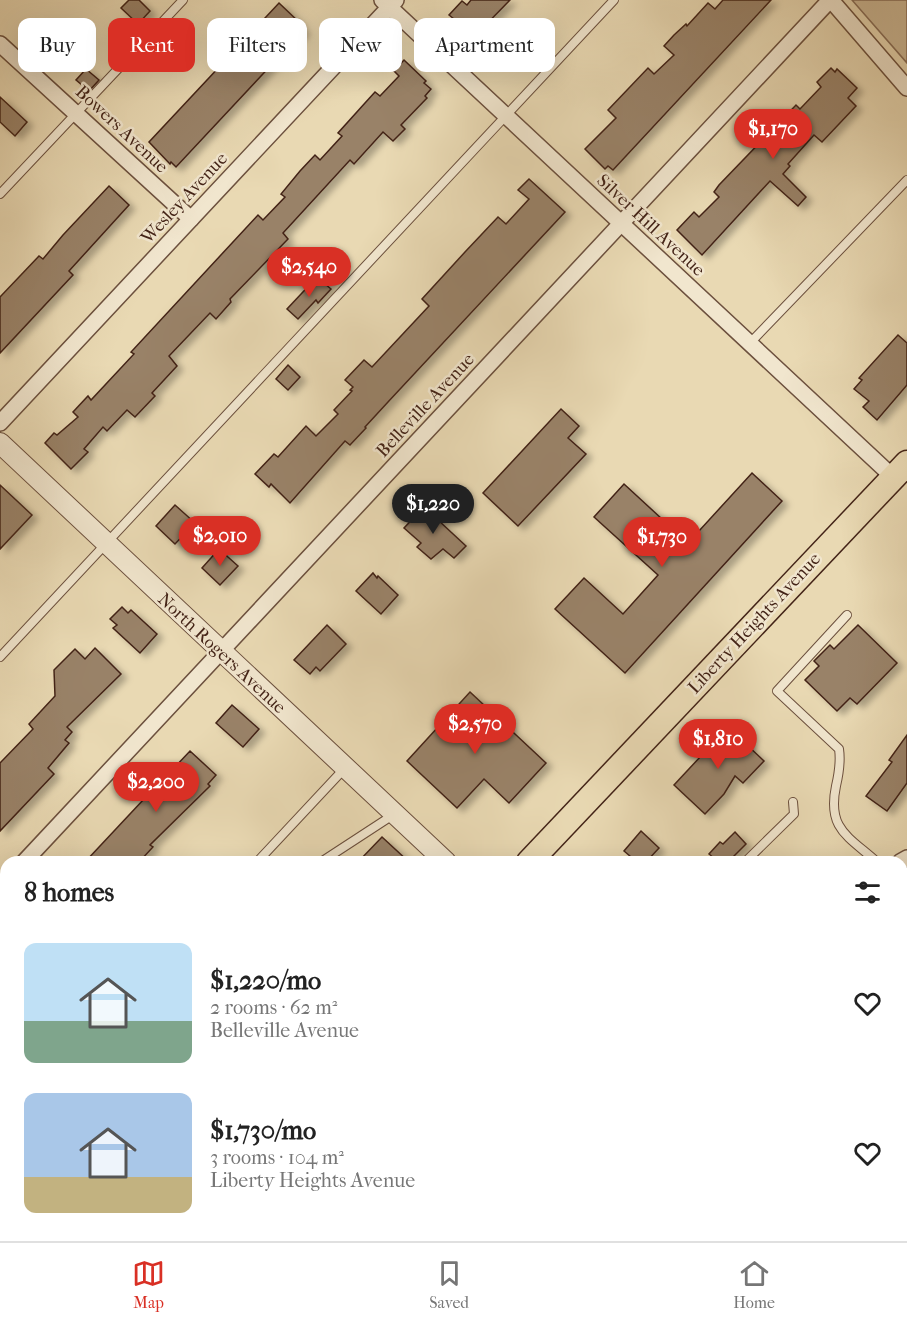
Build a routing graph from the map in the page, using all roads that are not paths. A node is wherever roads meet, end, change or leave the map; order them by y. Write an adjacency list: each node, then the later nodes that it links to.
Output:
1 (183, 0): 7 (lane)
2 (614, 0): 8 (lane)
3 (831, 0): 6 (street); 12 (street, Belleville Avenue)
4 (389, 2): 8 (street, Silver Hill Avenue); 11 (street, Wesley Avenue)
5 (0, 44): 7 (street, Bowers Avenue)
6 (907, 88)
7 (76, 114): 10 (lane); 11 (street, Bowers Avenue)
8 (506, 116): 12 (street, Silver Hill Avenue); 17 (lane)
9 (907, 180): 13 (lane)
10 (0, 194)
11 (190, 219): 14 (street, Wesley Avenue)
12 (621, 223): 13 (street, Silver Hill Avenue); 19 (street, Belleville Avenue)
13 (750, 344): 16 (street, Silver Hill Avenue)
14 (0, 423)
15 (0, 442): 17 (street, North Rogers Avenue)
16 (900, 470): 28 (main road, Liberty Heights Avenue)
17 (107, 544): 19 (street, North Rogers Avenue); 20 (lane)
18 (847, 615): 30 (lane)
19 (220, 652): 21 (street, North Rogers Avenue); 24 (street, Belleville Avenue)
20 (0, 657)
21 (346, 768): 23 (street, North Rogers Avenue); 25 (lane)
22 (793, 802): 29 (lane)
23 (394, 814): 26 (lane); 27 (street, North Rogers Avenue)
24 (30, 856)
25 (263, 856)
26 (330, 856)
27 (440, 856)
28 (535, 856)
29 (751, 856)
30 (870, 856)

